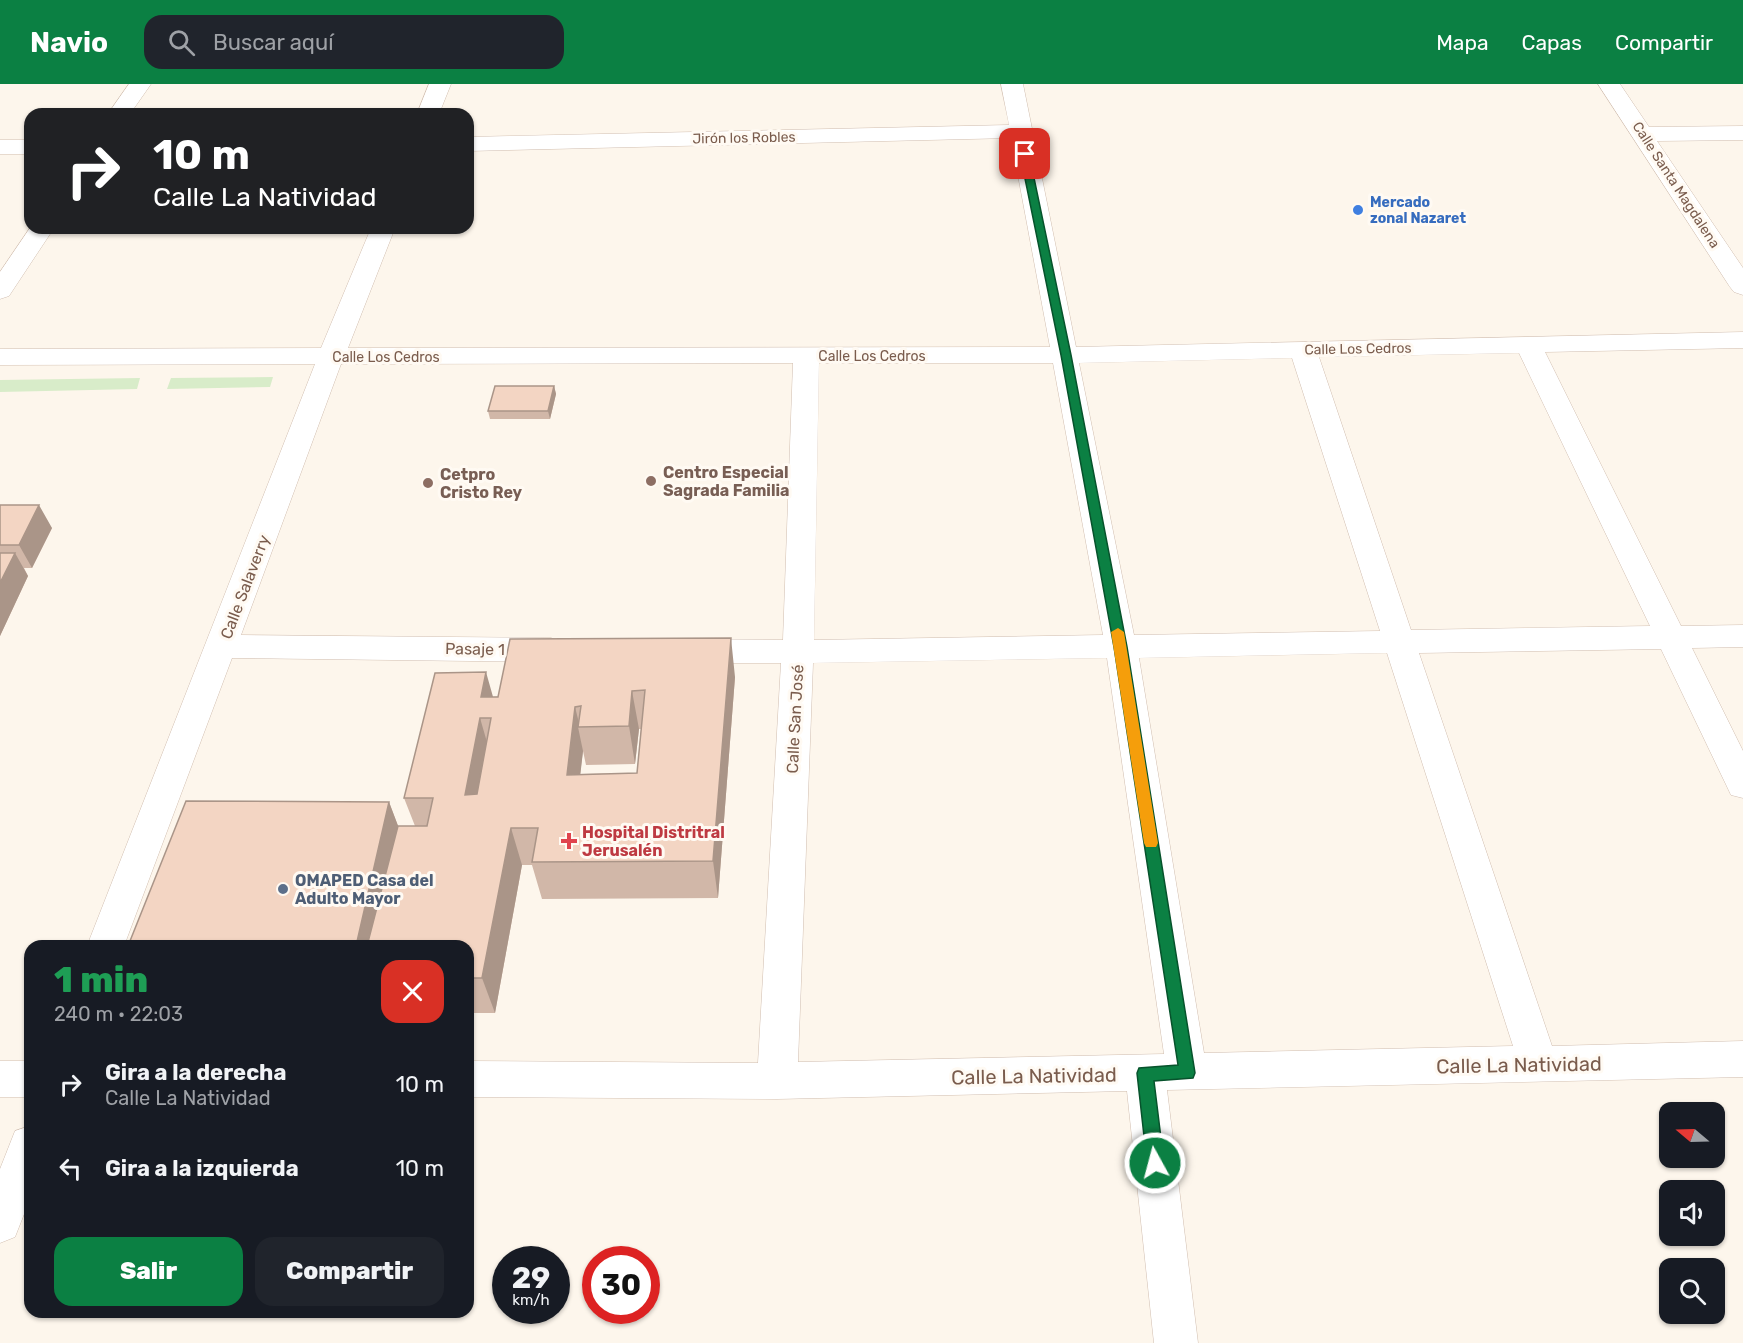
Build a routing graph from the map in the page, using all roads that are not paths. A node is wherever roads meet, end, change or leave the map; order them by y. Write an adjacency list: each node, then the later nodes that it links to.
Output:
1 (140, 84): 5 (street)
2 (440, 84): 6 (street)
3 (1012, 84): 7 (street)
4 (1609, 84): 9 (street, Calle Santa Magdalena)
5 (123, 108)
6 (430, 108)
7 (1020, 132): 10 (street, Jirón los Robles); 20 (street)
8 (1743, 133): 9 (street)
9 (1642, 134): 15 (street, Calle Santa Magdalena)
10 (474, 144)
11 (0, 147): 12 (street)
12 (24, 147)
13 (38, 234): 16 (street)
14 (381, 234): 22 (street, Calle Salaverry)
15 (1743, 287)
16 (0, 291)
17 (1743, 340): 18 (street, Calle Los Cedros)
18 (1528, 345): 19 (street, Calle Los Cedros); 25 (street)
19 (1303, 350): 20 (street, Calle Los Cedros); 26 (street)
20 (1066, 355): 23 (street, Calle Los Cedros); 28 (street)
21 (0, 357): 22 (street, Calle Los Cedros)
22 (331, 357): 23 (street, Calle Los Cedros); 27 (street, Calle Salaverry)
23 (806, 357): 31 (street, Calle San José)
24 (1743, 636): 25 (street)
25 (1670, 638): 26 (street); 32 (street)
26 (1399, 642): 28 (street); 35 (street)
27 (223, 646): 29 (street, Pasaje 1); 33 (street, Calle Salaverry)
28 (1121, 647): 31 (street); 37 (street)
29 (582, 650)
30 (654, 651): 31 (street)
31 (798, 652): 41 (street, Calle San José)
32 (1743, 785)
33 (108, 940)
34 (1743, 1059): 35 (street, Calle La Natividad)
35 (1539, 1064): 37 (street, Calle La Natividad)
36 (1145, 1073): 37 (street, Calle La Natividad); 41 (street, Calle La Natividad); 44 (street)
37 (1187, 1073)
38 (24, 1078): 40 (street)
39 (474, 1078): 41 (street, Calle La Natividad)
40 (0, 1079)
41 (777, 1081)
42 (24, 1160): 43 (street)
43 (0, 1222)
44 (1176, 1343)

